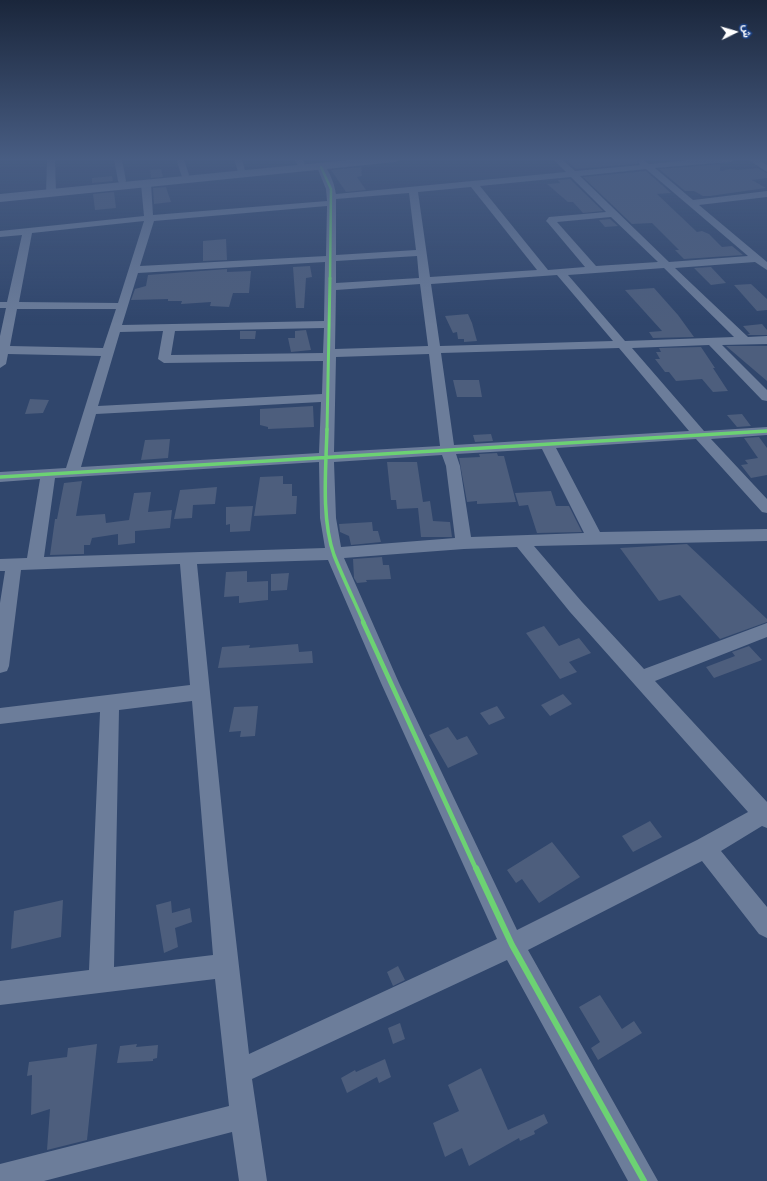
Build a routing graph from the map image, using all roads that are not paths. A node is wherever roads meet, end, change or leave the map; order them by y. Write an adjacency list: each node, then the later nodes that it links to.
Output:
1 (149, 214): 9 (street)
2 (189, 214): 9 (street)
3 (332, 214): 13 (street)
4 (416, 214): 12 (street)
5 (497, 214): 20 (street)
6 (613, 214): 18 (street)
7 (614, 214): 15 (street)
8 (705, 214): 14 (street)
9 (149, 218): 10 (street); 17 (street)
10 (28, 232): 11 (street); 24 (street)
11 (0, 234)
12 (422, 252): 13 (street); 21 (street)
13 (332, 258): 17 (street); 22 (street)
14 (758, 259): 15 (street); 16 (street)
15 (666, 266): 18 (street); 30 (street)
16 (767, 267)
17 (134, 270): 25 (street)
18 (594, 271): 19 (street)
19 (561, 273): 20 (street); 32 (street)
20 (546, 274): 21 (street)
21 (425, 282): 22 (street); 34 (street)
22 (331, 287): 26 (street)
23 (0, 305): 24 (street)
24 (12, 305): 25 (street); 33 (street)
25 (122, 306): 28 (street)
26 (330, 324): 27 (street); 36 (street)
27 (170, 328): 28 (street); 36 (street)
28 (114, 330): 35 (street)
29 (767, 340): 30 (street)
30 (745, 341): 31 (street)
31 (713, 343): 32 (street); 38 (street)
32 (624, 345): 34 (street); 42 (street)
33 (1, 350): 35 (street); 37 (street)
34 (435, 350): 36 (street); 44 (street)
35 (108, 352): 40 (street)
36 (330, 355): 39 (street)
37 (0, 364)
38 (767, 397)
39 (329, 398): 40 (street); 45 (street)
40 (90, 410): 46 (street)
41 (767, 432): 42 (street)
42 (700, 435): 43 (street); 49 (street)
43 (547, 445): 44 (street); 51 (street)
44 (448, 450): 45 (street); 53 (street)
45 (327, 458): 46 (street); 54 (street)
46 (72, 473): 47 (street)
47 (48, 474): 48 (street); 56 (street)
48 (0, 477)
49 (767, 508)
50 (767, 535): 51 (street)
51 (595, 538): 52 (street)
52 (522, 542): 53 (street); 60 (street)
53 (464, 543): 54 (street)
54 (334, 554): 55 (street); 67 (street)
55 (188, 558): 56 (street); 61 (street)
56 (35, 562): 57 (street)
57 (7, 564): 59 (street)
58 (767, 630): 60 (street)
59 (0, 666)
60 (642, 678): 64 (street)
61 (201, 692): 62 (street); 68 (street)
62 (110, 703): 63 (street); 69 (street)
63 (0, 716)
64 (766, 815): 65 (street)
65 (705, 848): 66 (street); 67 (street)
66 (767, 926)
67 (512, 945): 71 (street); 75 (street)
68 (227, 965): 69 (street); 71 (street)
69 (101, 981): 70 (street)
70 (0, 993)
71 (239, 1072): 72 (street)
72 (244, 1116): 73 (street); 74 (street)
73 (0, 1178)
74 (253, 1181)
75 (644, 1181)

